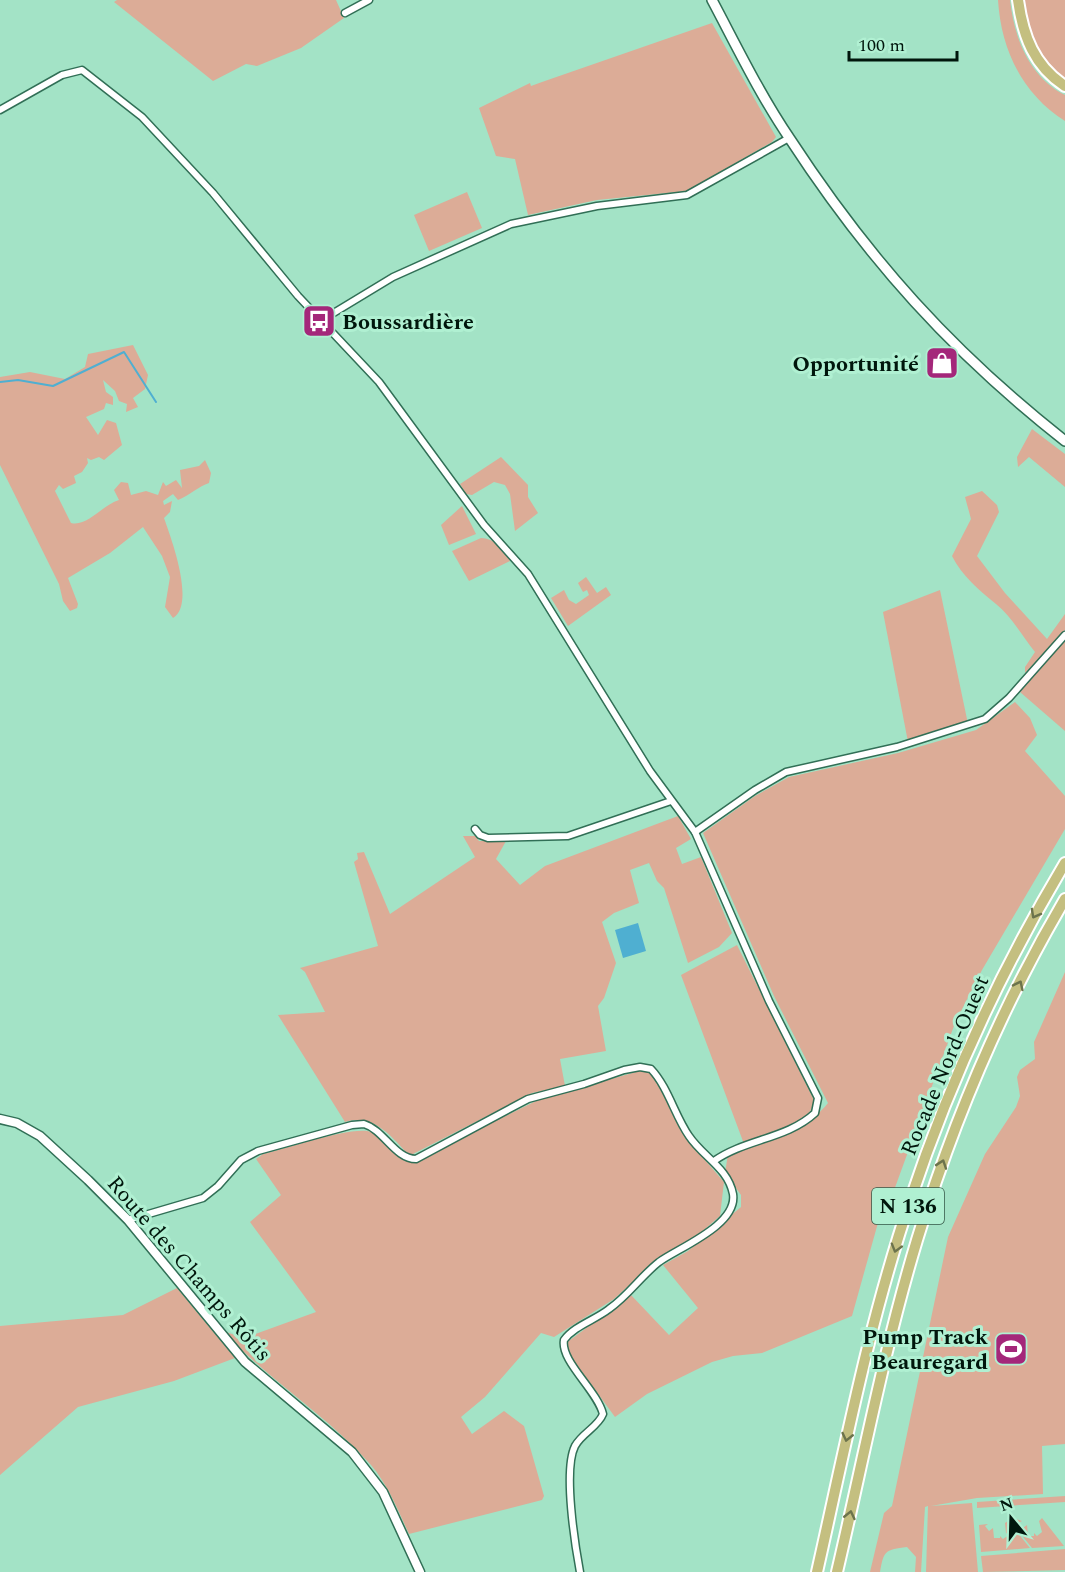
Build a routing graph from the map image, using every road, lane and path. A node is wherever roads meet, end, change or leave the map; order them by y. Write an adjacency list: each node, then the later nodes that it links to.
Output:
1 (369, 0): 4 (street)
2 (711, 0): 7 (main road)
3 (1018, 0): 5 (highway)
4 (345, 13)
5 (1065, 86)
6 (0, 110): 8 (street)
7 (789, 138): 8 (street); 9 (main road)
8 (322, 320): 11 (street)
9 (1065, 441)
10 (1065, 635): 13 (street)
11 (671, 801): 12 (street); 13 (street)
12 (475, 829)
13 (695, 832): 17 (street)
14 (1065, 863): 21 (highway, Rocade Nord-Ouest / N 136, one-way to 21)
15 (1065, 899): 22 (highway, Rocade Nord-Ouest / N 136, one-way to 15)
16 (0, 1119): 18 (street, Route des Champs Rôtis)
17 (714, 1161): 18 (street); 20 (street)
18 (128, 1220): 19 (street, Route des Champs Rôtis)
19 (420, 1572)
20 (580, 1572)
21 (817, 1572)
22 (837, 1572)

